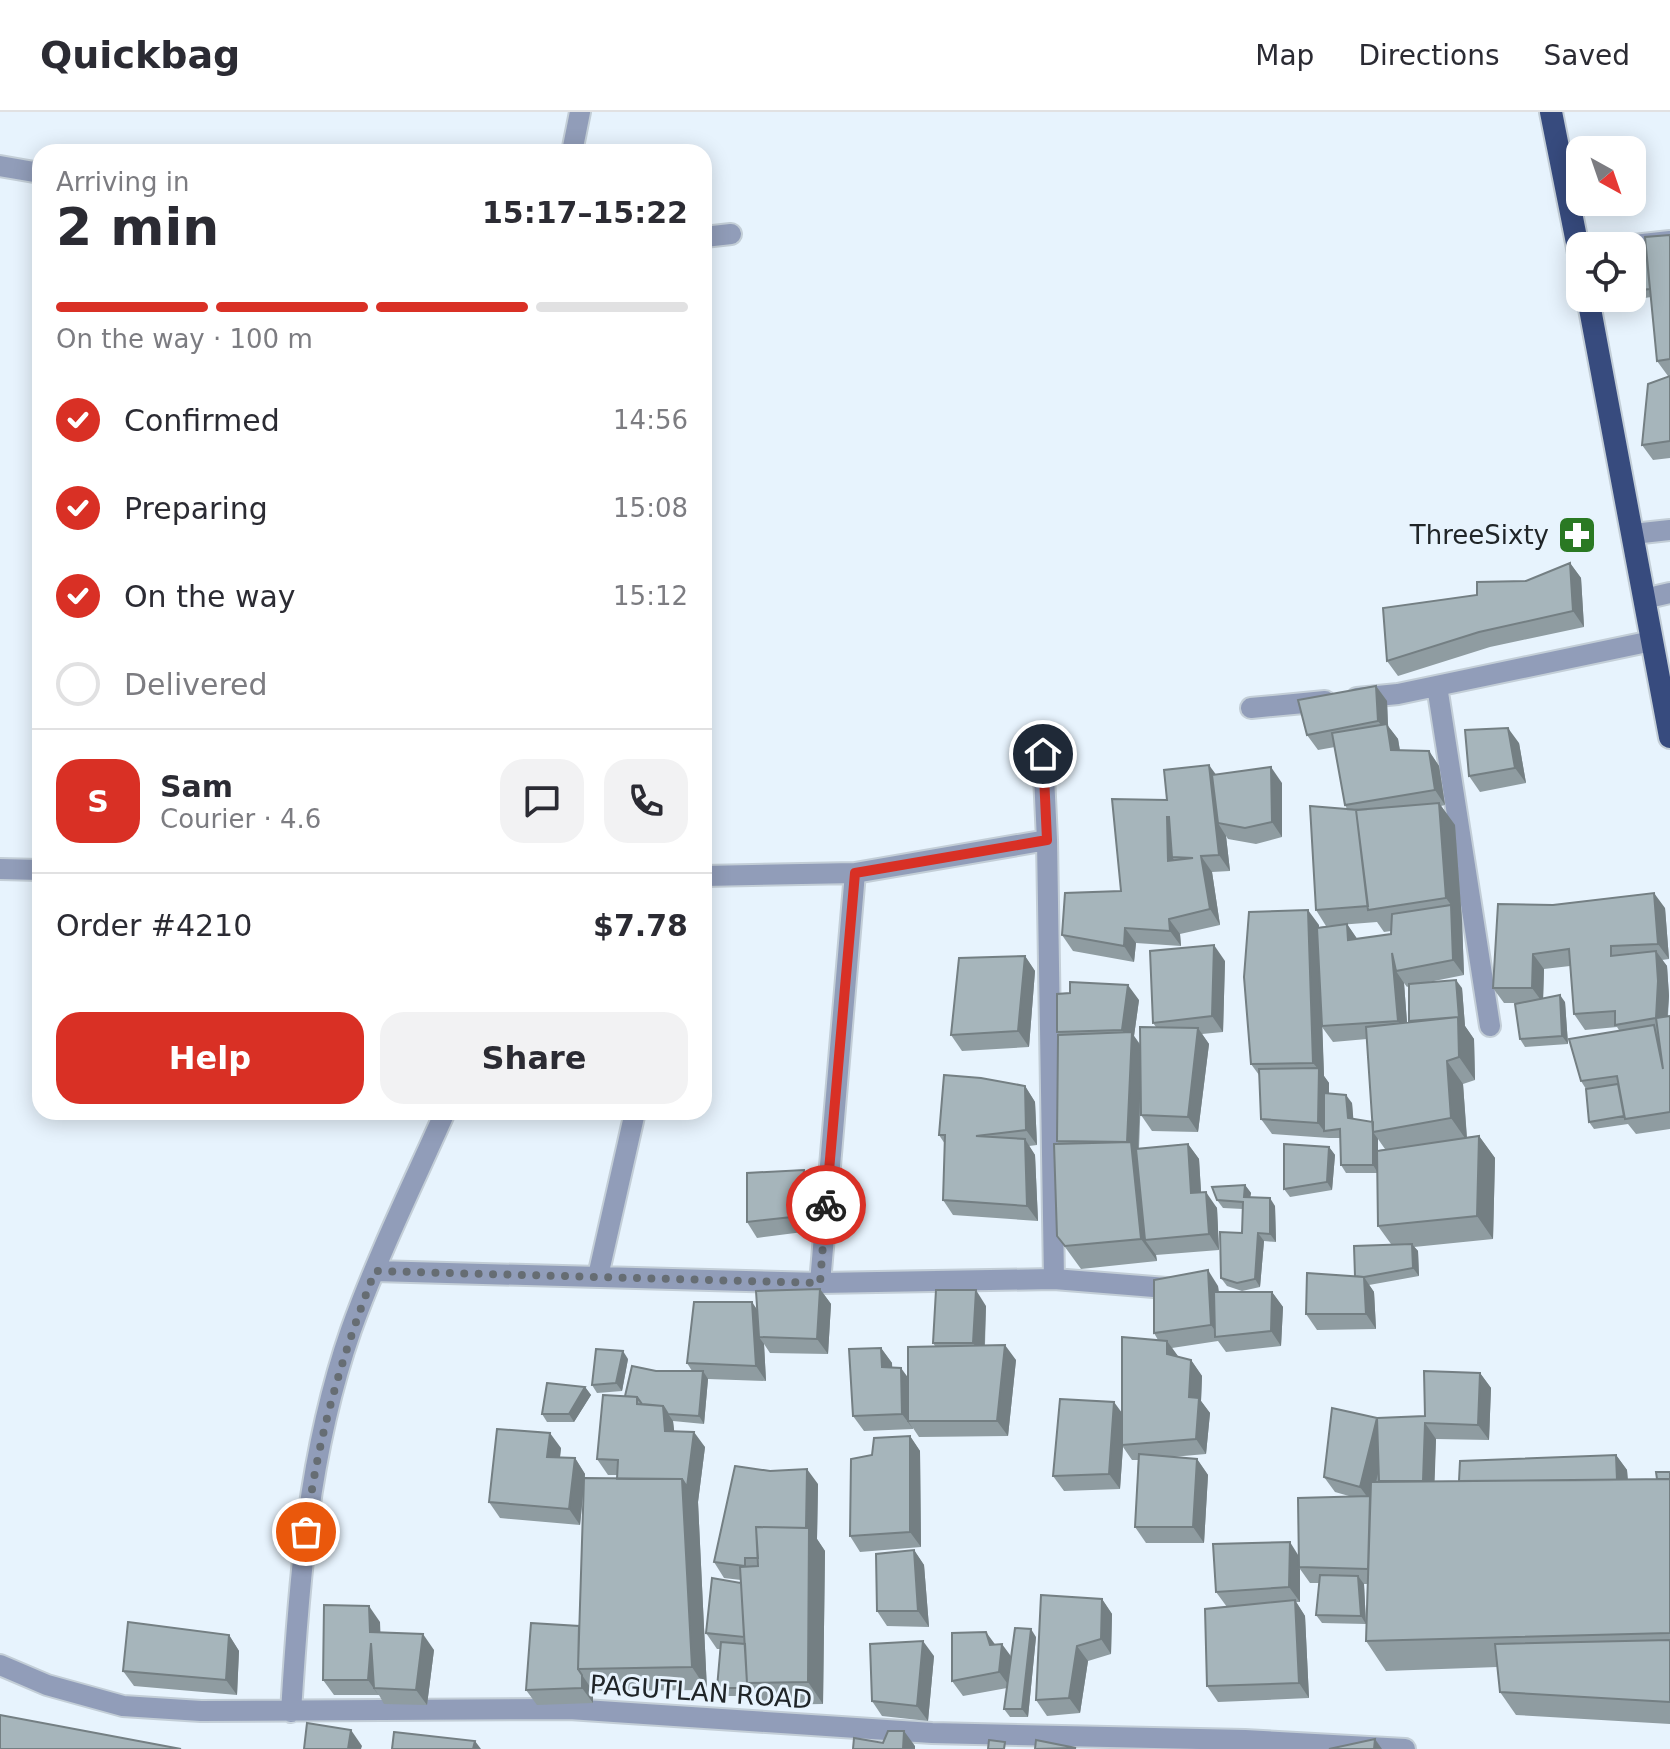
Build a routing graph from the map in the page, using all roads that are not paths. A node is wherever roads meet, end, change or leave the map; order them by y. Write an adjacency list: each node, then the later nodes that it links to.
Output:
1 (580, 112): 3 (street)
2 (1551, 112): 6 (highway)
3 (574, 144)
4 (0, 166): 5 (street)
5 (32, 172)
6 (1576, 232)
7 (731, 234): 8 (street)
8 (712, 236)
9 (1670, 241): 10 (street)
10 (1646, 244)
11 (1591, 312): 13 (highway)
12 (1670, 530): 13 (street)
13 (1633, 534): 15 (highway)
14 (1670, 593): 15 (street)
15 (1644, 599): 16 (highway)
16 (1652, 641): 17 (street); 19 (highway)
17 (1437, 686): 18 (street); 26 (street)
18 (1251, 708)
19 (1670, 737)
20 (1043, 754): 21 (street)
21 (1047, 840): 24 (street); 31 (street)
22 (0, 869): 23 (street)
23 (32, 870)
24 (855, 873): 25 (street); 32 (street)
25 (712, 876)
26 (1490, 1026)
27 (441, 1120): 29 (street)
28 (633, 1120): 30 (street)
29 (375, 1271): 30 (street); 35 (street)
30 (598, 1276): 32 (street)
31 (1054, 1279): 32 (street); 33 (street)
32 (820, 1283)
33 (1183, 1290)
34 (0, 1665): 35 (street, PAGUTLAN ROAD)
35 (291, 1712): 36 (street, PAGUTLAN ROAD)
36 (931, 1741): 37 (street, PAGUTLAN ROAD)
37 (1245, 1745): 38 (street, PAGUTLAN ROAD)
38 (1405, 1749)

